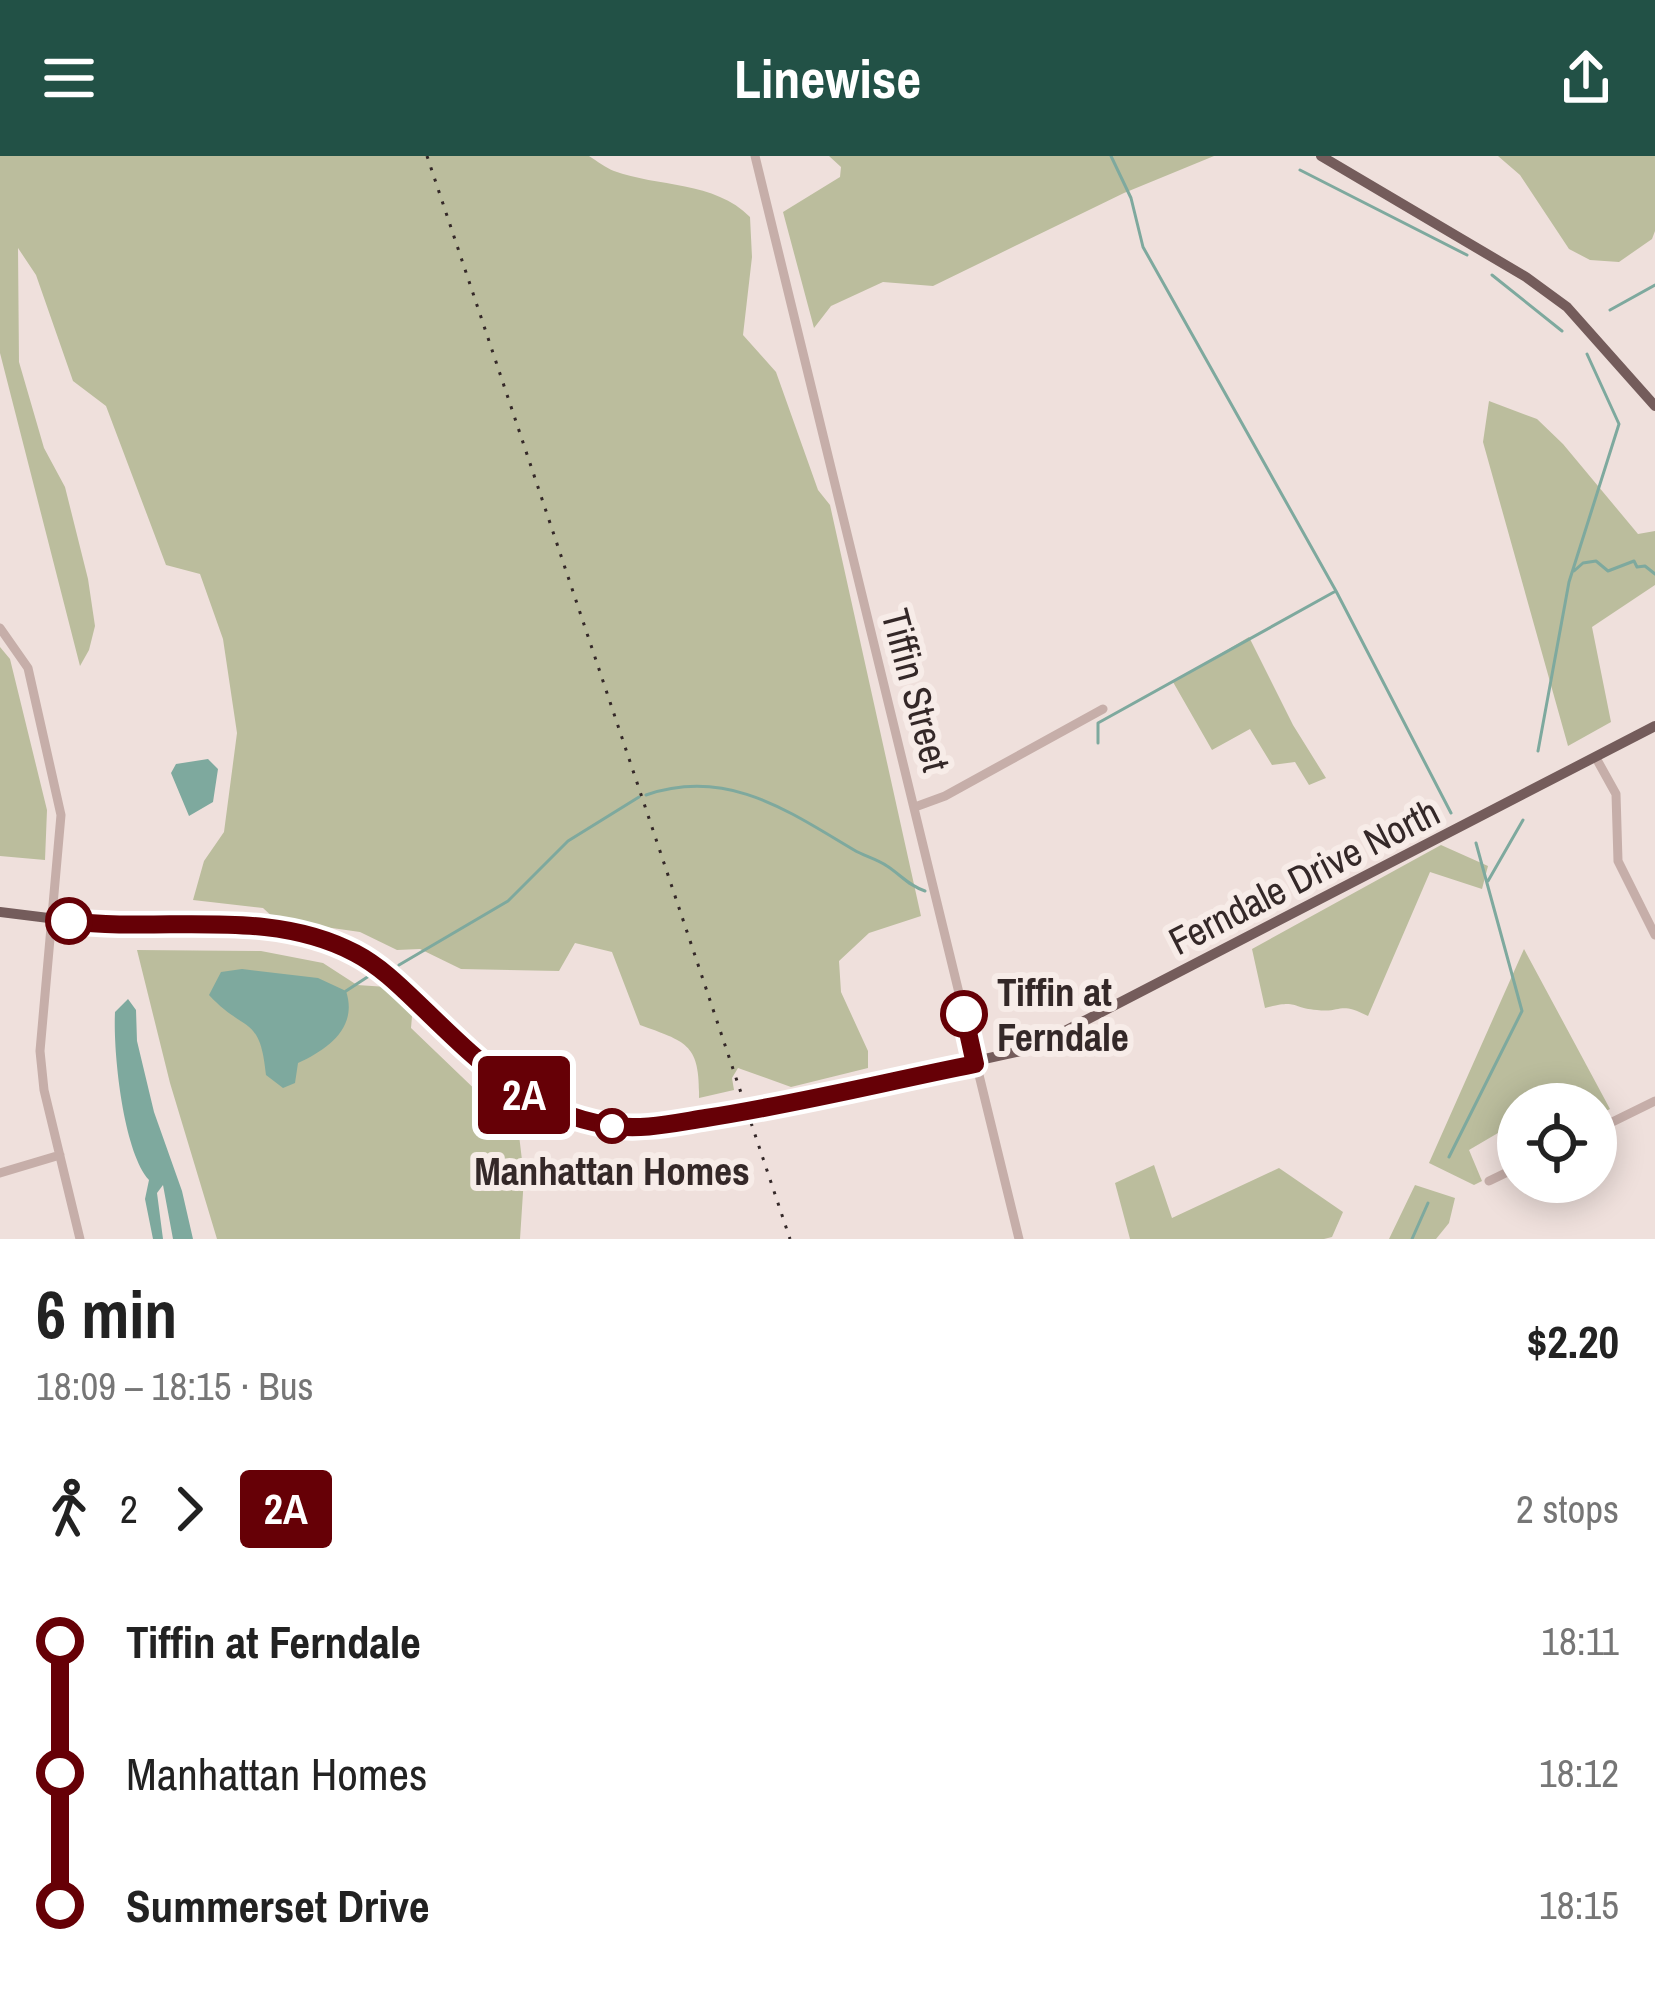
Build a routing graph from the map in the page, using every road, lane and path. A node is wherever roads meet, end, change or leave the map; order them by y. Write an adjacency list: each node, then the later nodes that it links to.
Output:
1 (755, 156): 8 (street, Tiffin Street)
2 (1321, 156): 3 (main road)
3 (1655, 406)
4 (0, 628): 10 (street)
5 (1103, 710): 8 (street)
6 (1655, 726): 7 (main road, Ferndale Drive North)
7 (1596, 758): 11 (street); 12 (main road, Ferndale Drive North)
8 (915, 807): 12 (street, Tiffin Street)
9 (0, 912): 10 (main road, Ferndale Drive North)
10 (49, 919): 12 (main road, Ferndale Drive North); 15 (street)
11 (1655, 935)
12 (975, 1064): 20 (street, Tiffin Street)
13 (1655, 1101): 14 (street)
14 (1617, 1120)
15 (60, 1155): 16 (street); 19 (street)
16 (0, 1173)
17 (1497, 1177): 18 (street)
18 (1489, 1181)
19 (80, 1239)
20 (1019, 1239)

